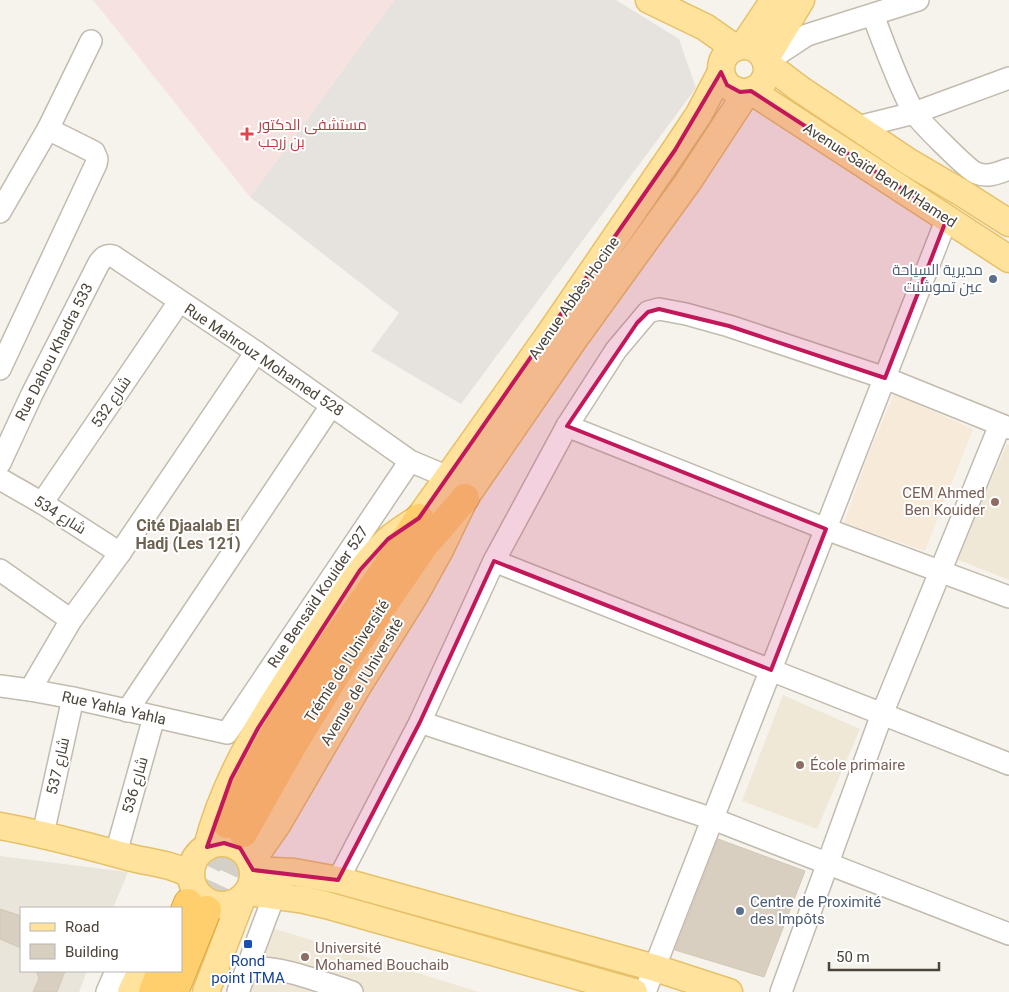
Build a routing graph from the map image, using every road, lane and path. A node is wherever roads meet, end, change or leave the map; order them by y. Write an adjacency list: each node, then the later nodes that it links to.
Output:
1 (649, 0): 8 (main road)
2 (774, 0): 8 (main road, Avenue Abbès Hocine)
3 (802, 0): 9 (main road)
4 (918, 0): 5 (street)
5 (900, 4): 6 (street)
6 (873, 16): 9 (street); 12 (street)
7 (91, 41): 14 (street)
8 (730, 58): 9 (main road); 11 (main road); 32 (main road, Avenue Abbès Hocine)
9 (766, 62): 11 (main road); 13 (main road, Avenue Saïd Ben M'Hamed)
10 (1009, 78): 12 (street)
11 (749, 92): 18 (main road, Avenue Saïd Ben M'Hamed); 32 (main road, Avenue Abbès Hocine)
12 (914, 114): 13 (street); 16 (street)
13 (858, 127): 16 (main road, Avenue Saïd Ben M'Hamed)
14 (48, 129): 17 (street); 24 (street)
15 (1009, 169): 16 (street)
16 (968, 183): 19 (main road, Avenue Saïd Ben M'Hamed)
17 (0, 212)
18 (947, 218): 20 (main road, Avenue Saïd Ben M'Hamed); 25 (street)
19 (1009, 223)
20 (1009, 259)
21 (117, 260): 22 (street, Rue Mahrouz Mohamed 528); 29 (street, Rue Dahou Khadra 533)
22 (179, 302): 23 (street, Rue Mahrouz Mohamed 528); 33 (street, 532 شارع)
23 (256, 352): 26 (street, Rue Mahrouz Mohamed 528); 36 (street)
24 (0, 369)
25 (884, 378): 27 (street); 28 (street); 35 (street)
26 (331, 406): 30 (street, Rue Mahrouz Mohamed 528); 46 (street)
27 (567, 426): 35 (street); 37 (street)
28 (1004, 427): 39 (street)
29 (0, 463)
30 (416, 463): 32 (street, Rue Mahrouz Mohamed 528); 50 (street, Rue Bensaïd Kouider 527)
31 (0, 479): 33 (street, 534 شارع)
32 (456, 487): 34 (main road, Avenue Abbès Hocine); 34 (highway, Trémie de l'Université); 58 (main road, Avenue de l'Université)
33 (42, 503): 36 (street, 534 شارع)
34 (419, 518): 55 (main road)
35 (826, 529): 39 (street); 42 (street)
36 (120, 552): 41 (street)
37 (494, 561): 42 (street); 49 (street)
38 (0, 570): 41 (street)
39 (939, 571): 40 (street); 47 (street)
40 (1009, 598)
41 (71, 620): 43 (street)
42 (771, 670): 47 (street); 52 (street)
43 (30, 690): 44 (street, Rue Yahla Yahla); 45 (street, Rue Yahla Yahla)
44 (1, 691)
45 (74, 698): 46 (street, Rue Yahla Yahla); 54 (street, 537 شارع)
46 (127, 711): 48 (street, Rue Yahla Yahla)
47 (882, 714): 51 (street); 57 (street)
48 (154, 717): 50 (street, Rue Yahla Yahla); 56 (street, شارع 536)
49 (420, 722): 52 (street); 59 (street)
50 (227, 733)
51 (1009, 764)
52 (713, 820): 57 (street); 65 (street)
53 (0, 826): 54 (main road)
54 (43, 834): 56 (main road)
55 (204, 849): 56 (main road); 58 (main road); 61 (main road)
56 (124, 856): 61 (main road)
57 (826, 864): 62 (street); 79 (street)
58 (249, 880): 59 (main road); 60 (main road); 61 (main road); 74 (main road, Avenue de l'Université)
59 (338, 880): 65 (main road)
60 (274, 896): 64 (street); 77 (main road)
61 (189, 900): 63 (highway)
62 (1009, 934)
63 (182, 943)
64 (247, 968): 75 (street); 76 (street)
65 (655, 968): 77 (street); 78 (main road)
66 (116, 972): 70 (street)
67 (141, 972): 71 (main road)
68 (161, 972): 72 (highway)
69 (177, 972): 73 (highway)
70 (107, 992)
71 (131, 992)
72 (153, 992)
73 (174, 992)
74 (206, 992)
75 (238, 992)
76 (352, 992)
77 (633, 992)
78 (729, 992)
79 (781, 992)

